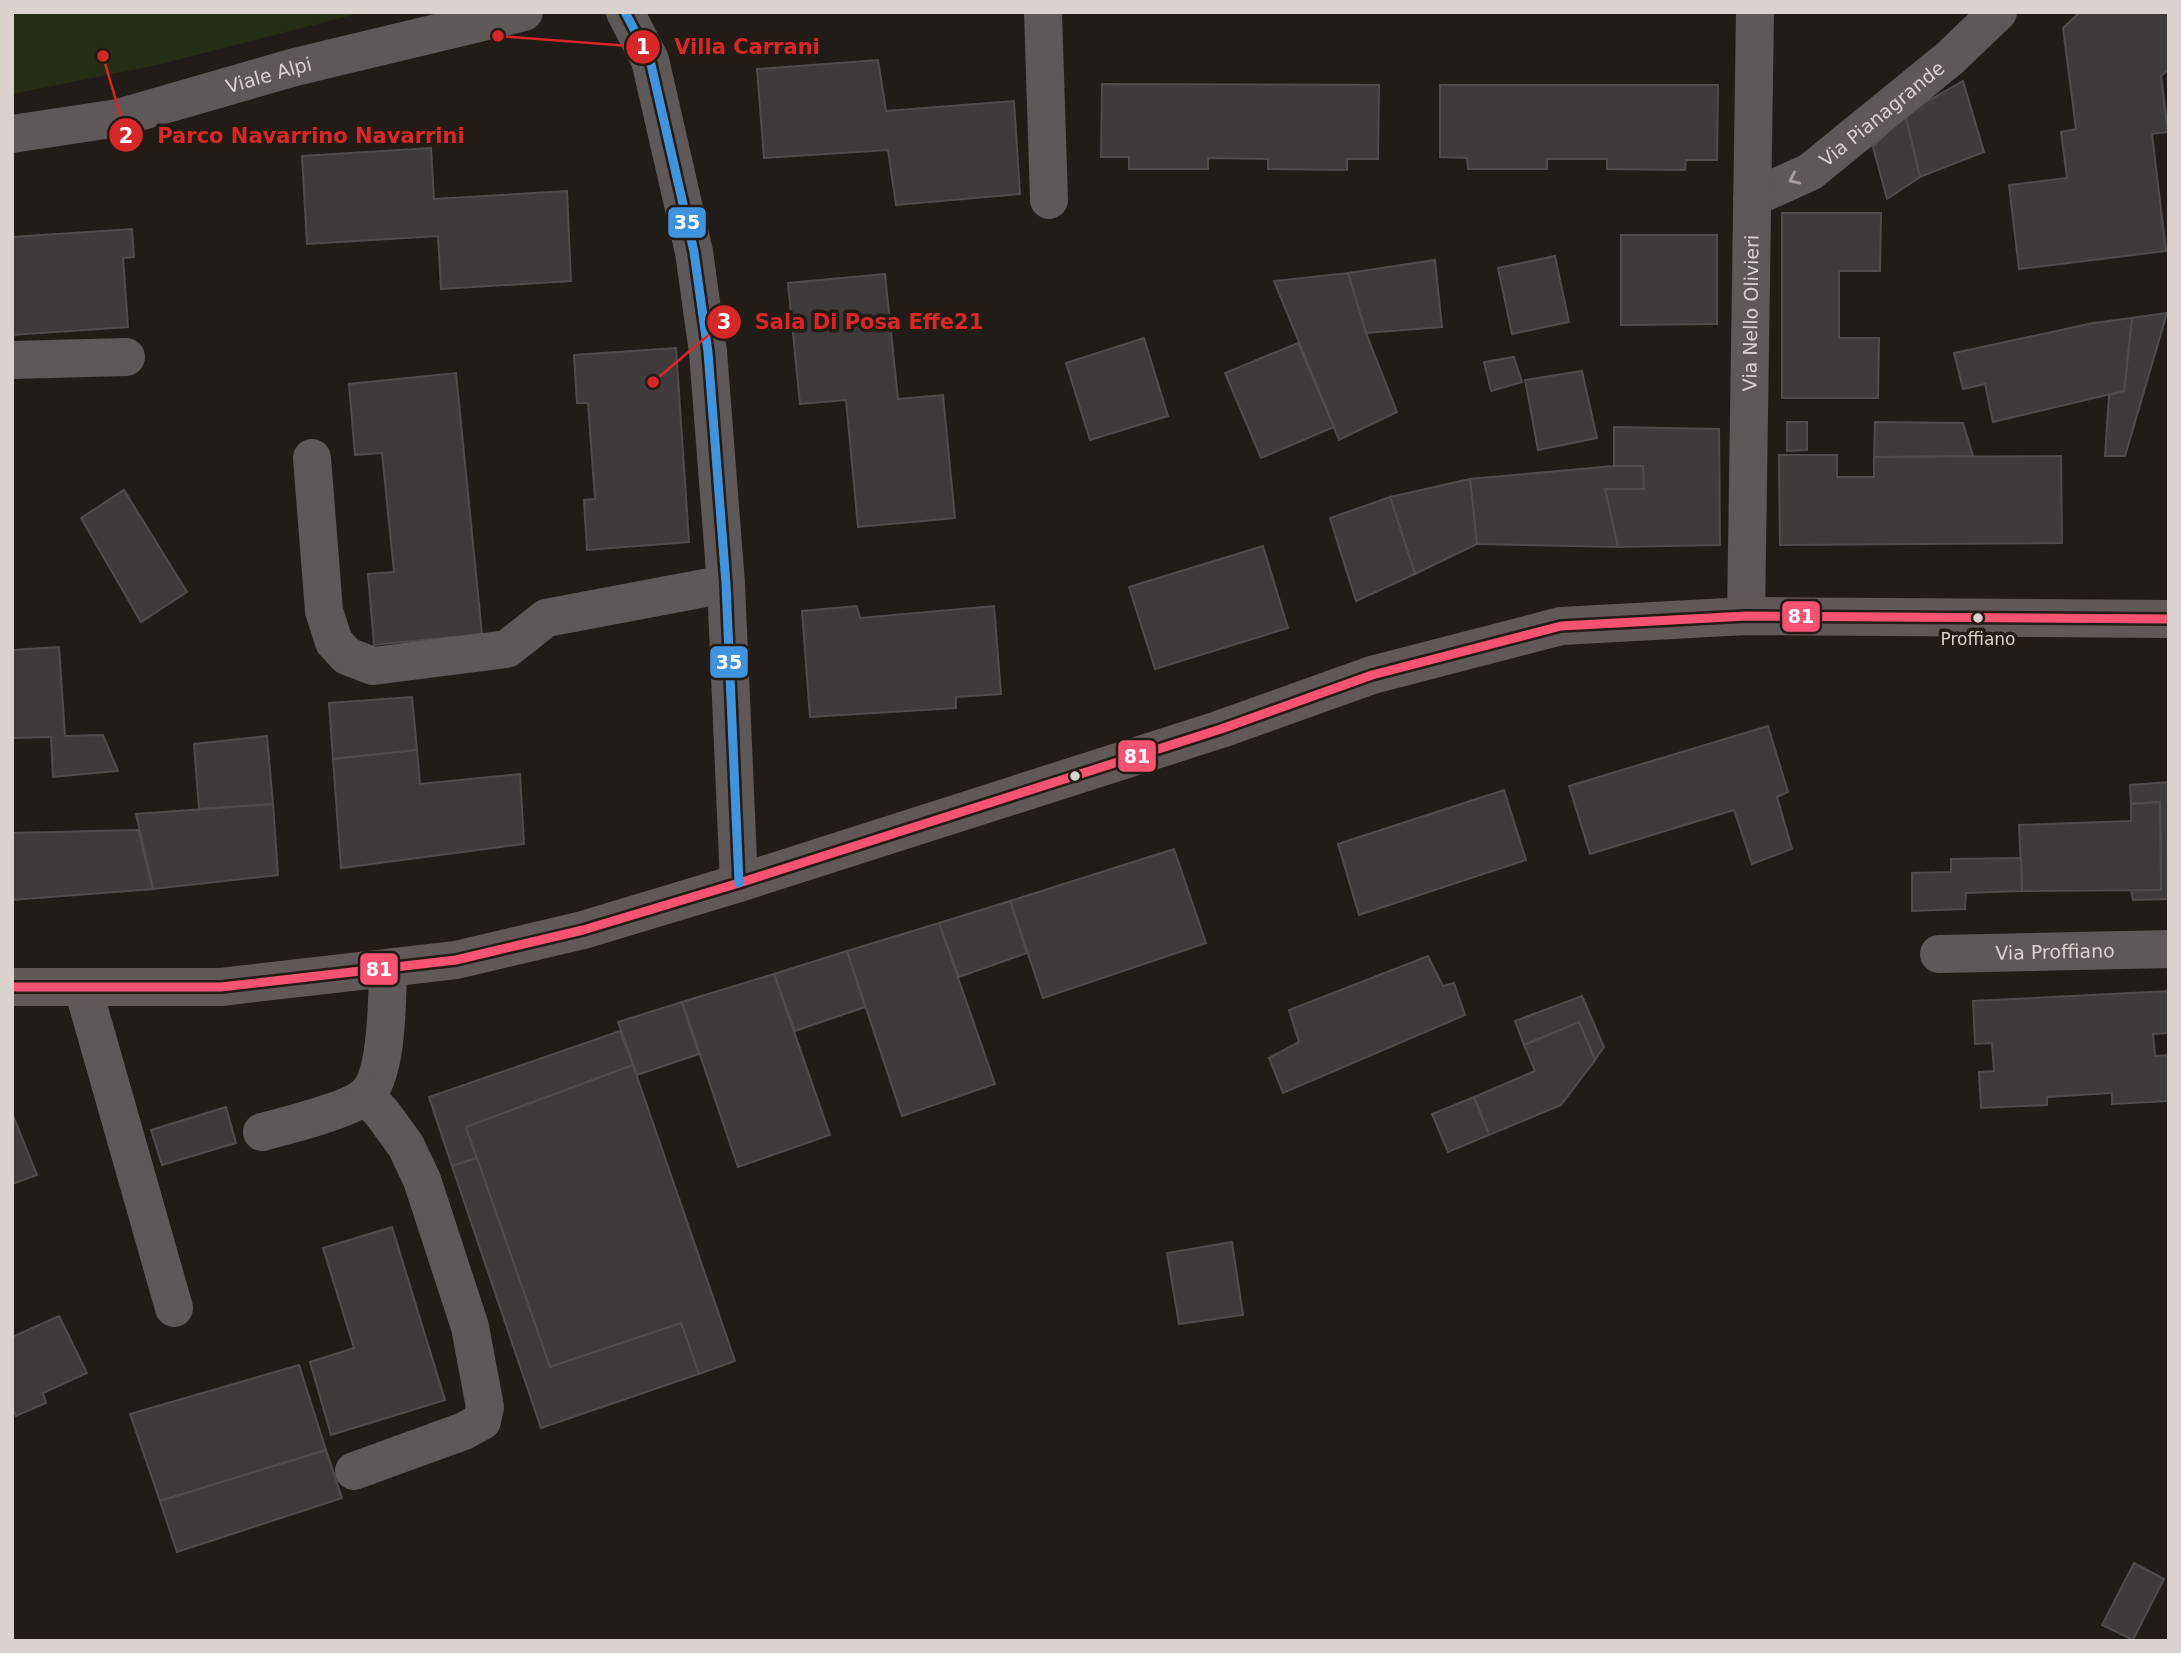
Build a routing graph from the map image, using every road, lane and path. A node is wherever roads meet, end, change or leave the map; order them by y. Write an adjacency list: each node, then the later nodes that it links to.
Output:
1 (524, 12): 6 (street, Viale Alpi)
2 (625, 12): 12 (street)
3 (1044, 12): 8 (street)
4 (1755, 12): 7 (street, Via Nello Olivieri)
5 (1998, 12): 7 (street, Via Pianagrande, one-way to 7)
6 (12, 134)
7 (1752, 198): 13 (street, Via Nello Olivieri)
8 (1049, 200)
9 (126, 357): 10 (street)
10 (12, 360)
11 (312, 458): 12 (street)
12 (726, 584): 15 (street)
13 (1746, 615): 14 (main road); 15 (main road)
14 (2169, 620)
15 (739, 883): 18 (main road)
16 (2169, 948): 17 (street, Via Proffiano)
17 (1939, 954)
18 (388, 970): 20 (main road); 21 (street)
19 (12, 987): 20 (main road)
20 (83, 988): 23 (street)
21 (366, 1096): 22 (street); 24 (street)
22 (262, 1132)
23 (174, 1308)
24 (354, 1471)

